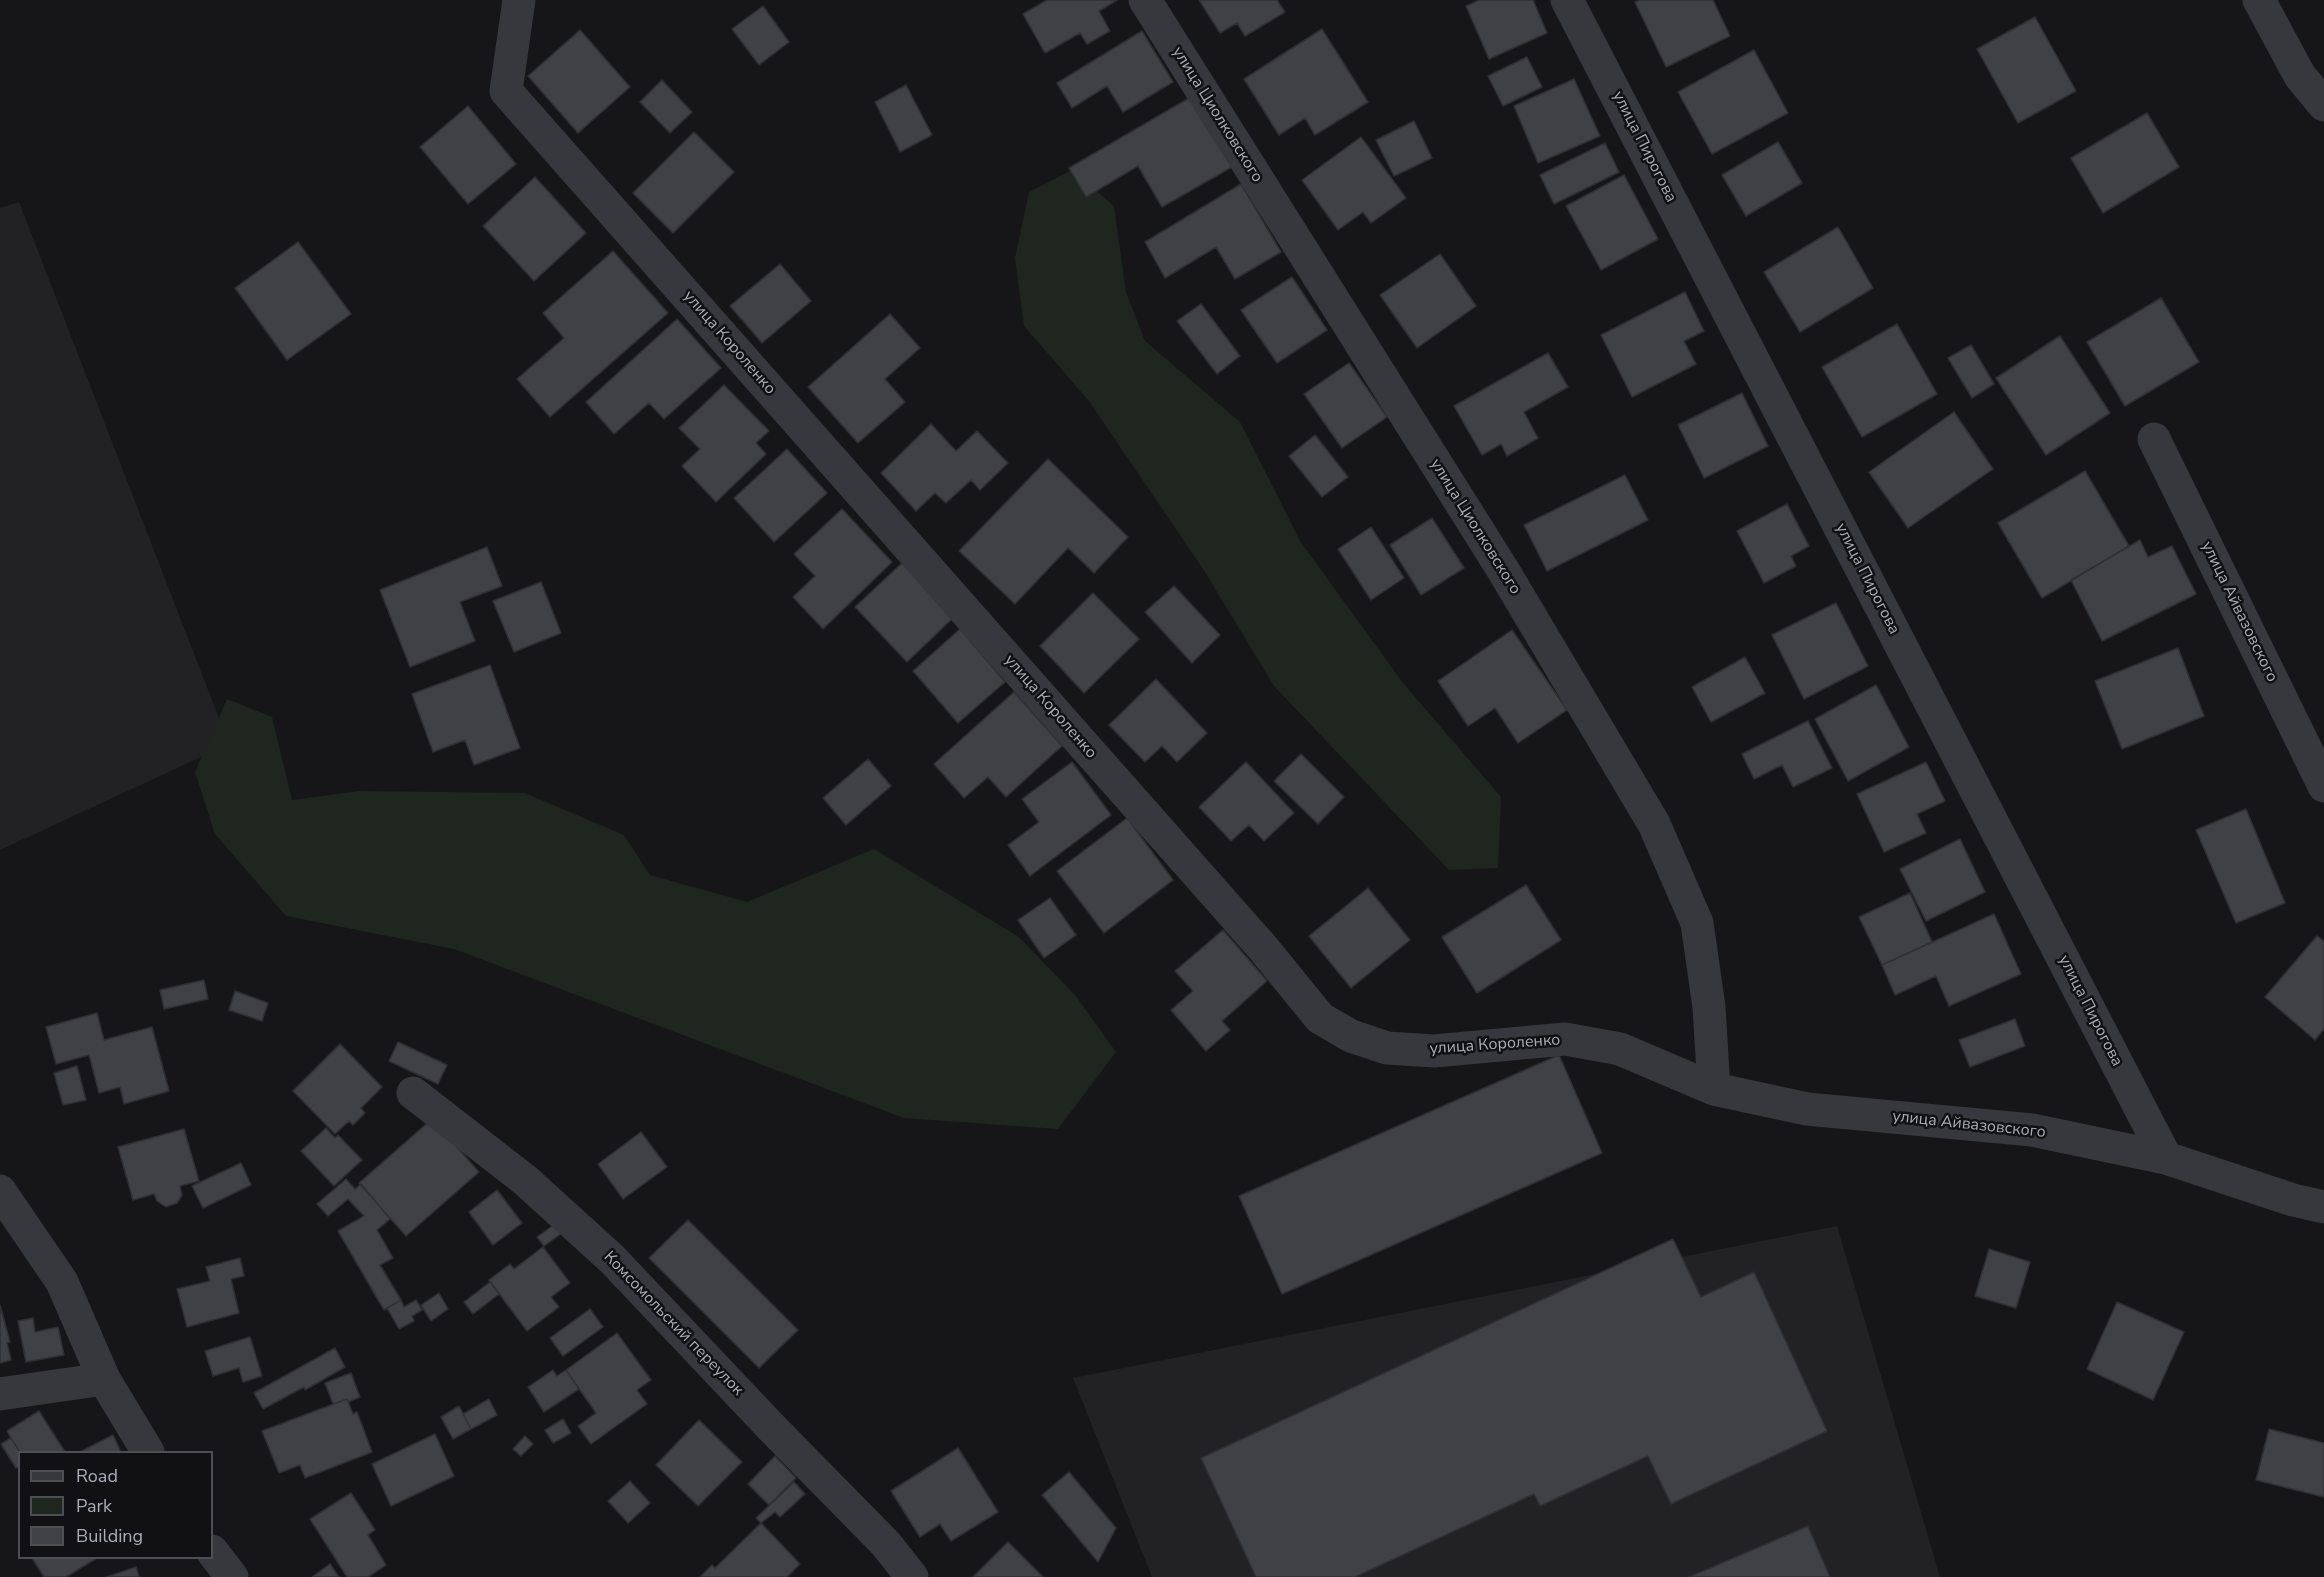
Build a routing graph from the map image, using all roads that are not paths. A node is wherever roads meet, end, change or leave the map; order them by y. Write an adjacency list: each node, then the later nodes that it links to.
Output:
1 (519, 0): 8 (street, улица Короленко)
2 (1145, 0): 8 (street, улица Циолковского)
3 (1567, 0): 10 (street, улица Пирогова)
4 (2259, 0): 5 (street)
5 (2324, 105)
6 (2154, 439): 7 (street, улица Айвазовского)
7 (2324, 786)
8 (1714, 1089): 10 (street, улица Айвазовского)
9 (413, 1093): 18 (street, Комсомольский переулок)
10 (2166, 1158): 12 (street, улица Айвазовского)
11 (0, 1191): 13 (street)
12 (2324, 1207)
13 (104, 1379): 14 (street); 15 (street)
14 (0, 1394)
15 (147, 1451)
16 (213, 1552): 17 (street)
17 (232, 1577)
18 (912, 1577)

